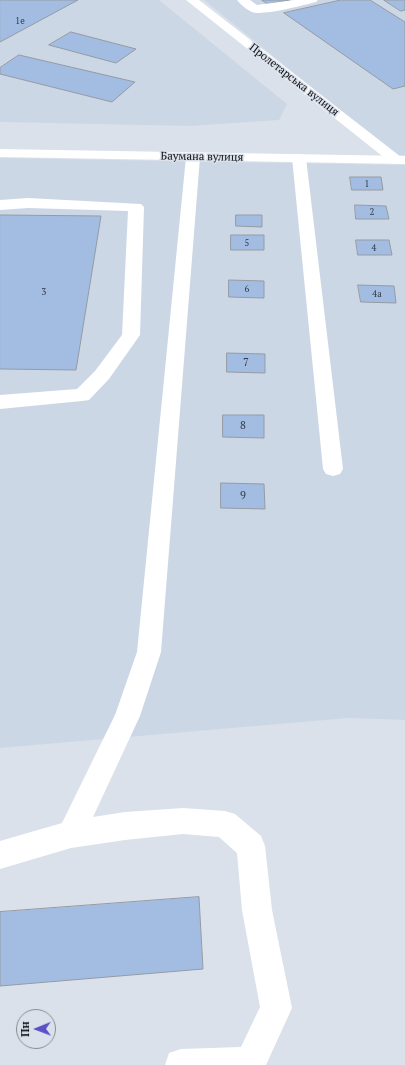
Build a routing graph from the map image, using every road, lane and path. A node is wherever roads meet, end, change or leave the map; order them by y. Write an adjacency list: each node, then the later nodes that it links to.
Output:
1 (192, 0): 7 (street, Пролетарська вулиця)
2 (243, 0): 3 (street)
3 (312, 0)
4 (0, 153): 5 (street, Баумана вулиця)
5 (192, 157): 6 (street, Баумана вулиця); 11 (street)
6 (299, 158): 7 (street, Баумана вулиця); 10 (street)
7 (401, 160)
8 (0, 205): 9 (street)
9 (0, 402)
10 (333, 469)
11 (71, 834): 12 (street); 13 (street)
12 (0, 855)
13 (181, 1065)

